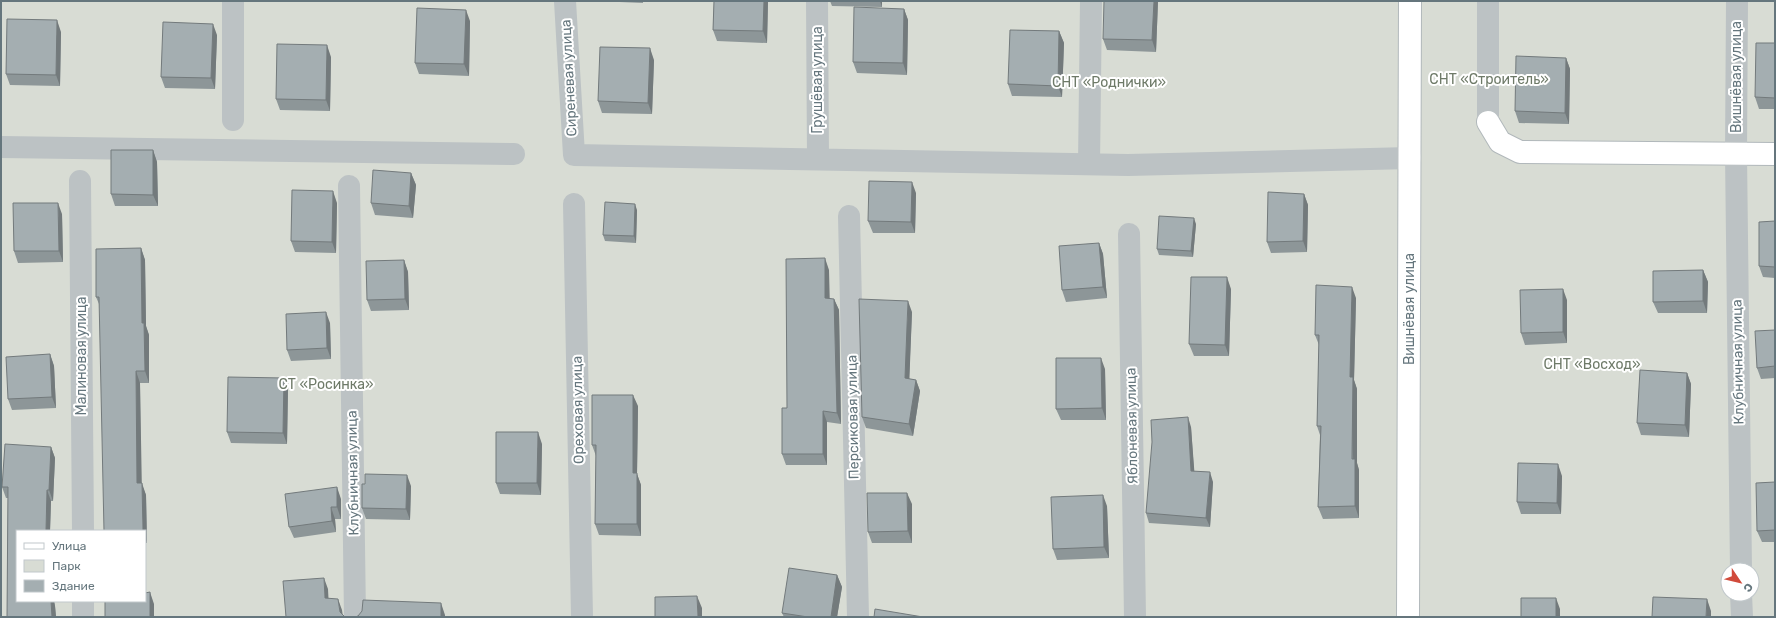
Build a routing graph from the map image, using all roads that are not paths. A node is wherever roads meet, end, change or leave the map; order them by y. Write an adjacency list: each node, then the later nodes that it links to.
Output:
1 (233, 1): 8 (street)
2 (565, 1): 14 (street, Сиреневая улица)
3 (817, 1): 14 (street, Грушёвая улица)
4 (1091, 1): 15 (street)
5 (1410, 1): 13 (street, Вишнёвая улица)
6 (1488, 1): 11 (street)
7 (1736, 1): 11 (street, Вишнёвая улица)
8 (233, 120)
9 (1, 147): 10 (street)
10 (514, 154)
11 (1736, 154): 12 (street); 22 (street, Клубничная улица)
12 (1775, 154)
13 (1410, 158): 15 (street); 30 (street, Вишнёвая улица)
14 (818, 159): 15 (street)
15 (1089, 164)
16 (80, 181): 21 (street, Малиновая улица)
17 (349, 186): 26 (street, Клубничная улица)
18 (574, 204): 27 (street, Ореховая улица)
19 (849, 216): 28 (street, Персиковая улица)
20 (1129, 234): 29 (street, Яблоневая улица)
21 (83, 530)
22 (1741, 562)
23 (83, 602): 25 (street)
24 (1741, 602): 31 (street)
25 (83, 617)
26 (355, 617)
27 (582, 617)
28 (858, 617)
29 (1136, 617)
30 (1408, 617)
31 (1742, 617)

